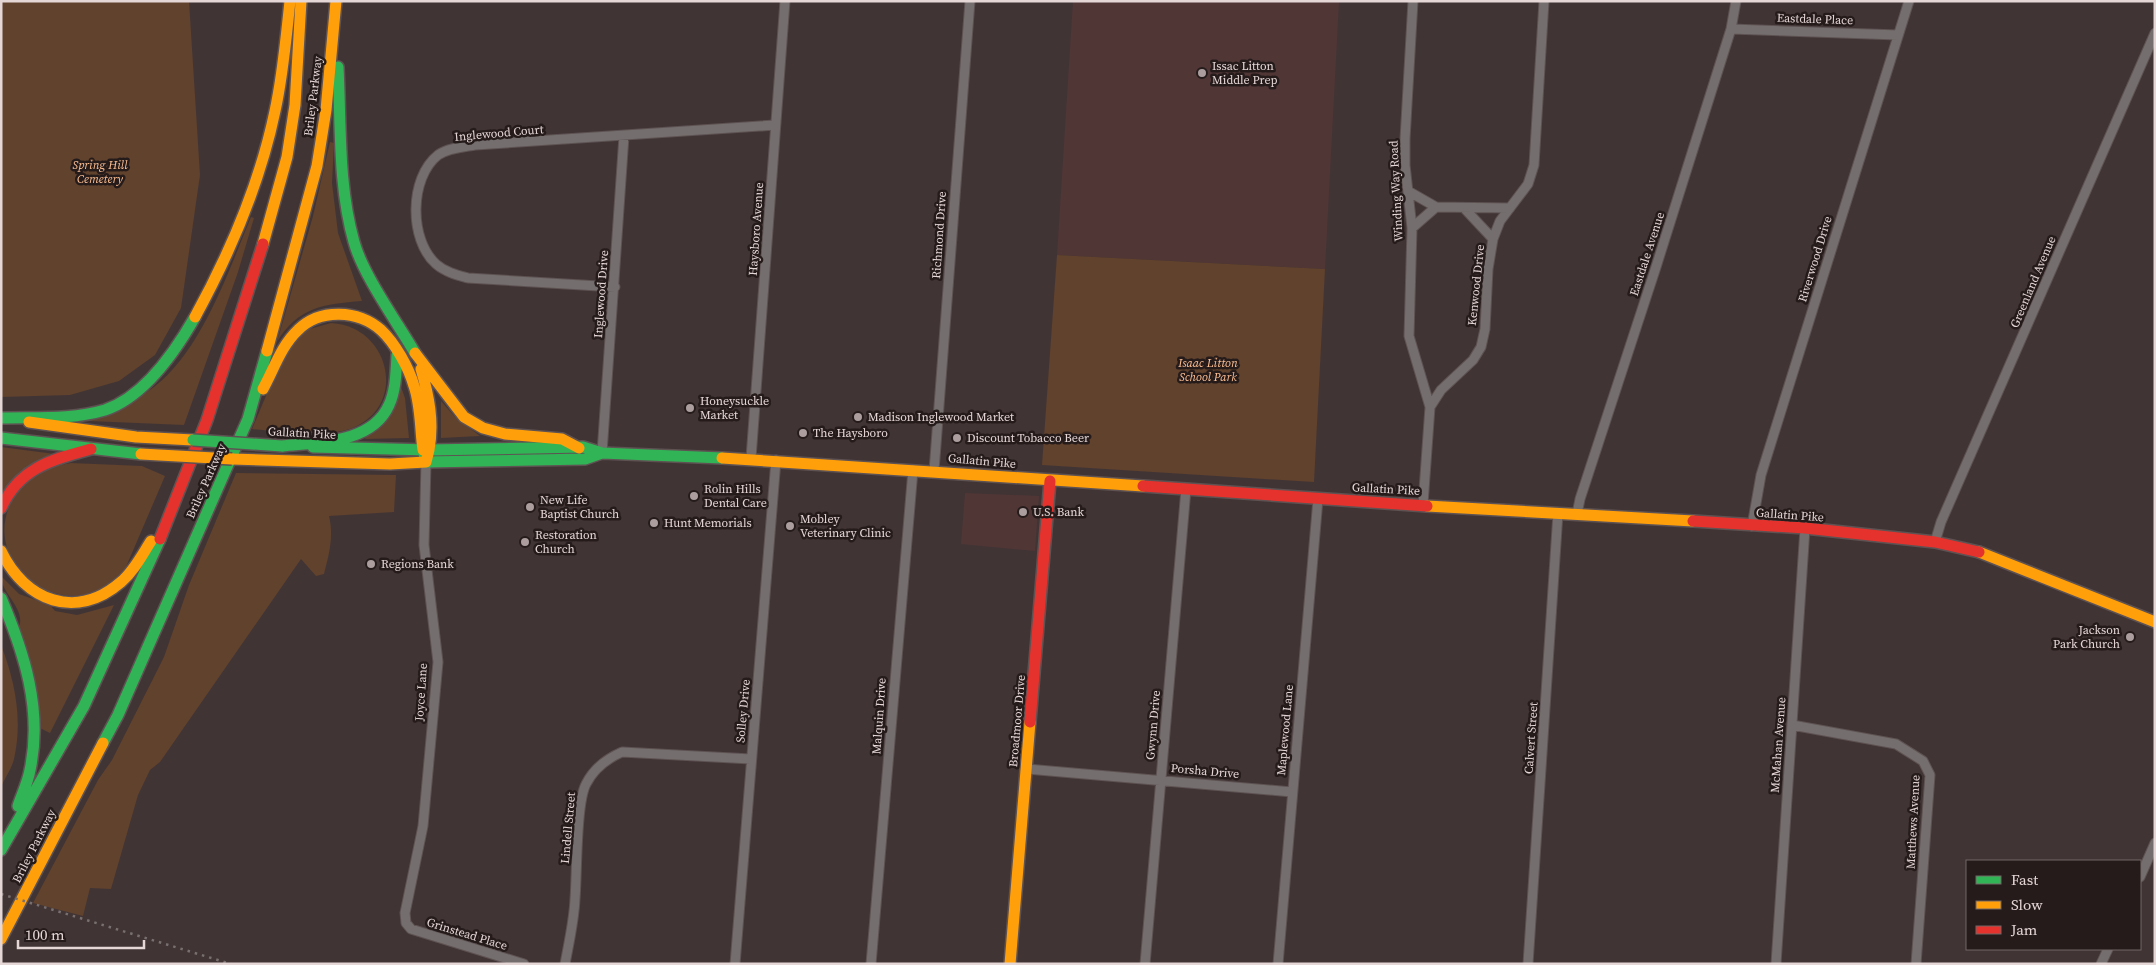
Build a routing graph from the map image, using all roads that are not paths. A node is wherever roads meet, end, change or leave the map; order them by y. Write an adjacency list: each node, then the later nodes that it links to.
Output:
1 (290, 1): 25 (main road)
2 (302, 1): 45 (main road, Briley Parkway)
3 (785, 1): 13 (street, Haysboro Avenue)
4 (970, 1): 37 (street, Richmond Drive)
5 (1413, 1): 15 (street, Winding Way Road)
6 (1544, 1): 18 (street, Kenwood Drive)
7 (1736, 1): 10 (street, Eastdale Avenue)
8 (1909, 1): 12 (street, Riverwood Drive)
9 (336, 7): 23 (main road); 26 (main road, Briley Parkway)
10 (1730, 29): 12 (street, Eastdale Place); 44 (street, Eastdale Avenue)
11 (2155, 33): 48 (street, Greenland Avenue)
12 (1898, 35): 46 (street, Riverwood Drive)
13 (775, 125): 14 (street, Inglewood Court); 33 (street, Haysboro Avenue)
14 (624, 136): 21 (street, Inglewood Drive); 21 (street, Inglewood Court)
15 (1408, 191): 16 (street); 19 (street, Winding Way Road)
16 (1436, 208): 17 (street); 19 (street)
17 (1464, 208): 18 (street); 20 (street)
18 (1510, 208): 20 (street, Kenwood Drive)
19 (1412, 228): 24 (street, Winding Way Road)
20 (1493, 240): 24 (street, Kenwood Drive)
21 (615, 287): 32 (street, Inglewood Drive)
22 (397, 355): 26 (main road); 28 (main road); 31 (main road)
23 (416, 355): 29 (main road); 31 (main road, Joyce Lane)
24 (1430, 406): 41 (street)
25 (1, 418): 28 (main road, Gallatin Pike, bridge)
26 (248, 420): 62 (main road, Briley Parkway)
27 (1, 438): 30 (main road, Gallatin Pike)
28 (282, 446): 31 (main road, Gallatin Pike)
29 (579, 448): 31 (main road, Gallatin Pike); 32 (main road, Gallatin Pike)
30 (90, 449): 35 (main road, Gallatin Pike, bridge); 42 (main road)
31 (426, 450): 35 (main road, Joyce Lane)
32 (602, 453): 33 (main road, Gallatin Pike); 35 (main road, Gallatin Pike)
33 (752, 458): 34 (main road, Gallatin Pike)
34 (776, 460): 36 (main road, Gallatin Pike); 53 (street, Solley Drive)
35 (426, 462): 61 (street, Joyce Lane)
36 (913, 470): 37 (main road, Gallatin Pike); 67 (street, Malquin Drive)
37 (934, 471): 38 (main road, Gallatin Pike)
38 (1050, 481): 39 (main road, Gallatin Pike); 54 (main road, Broadmoor Drive)
39 (1186, 489): 40 (main road, Gallatin Pike); 55 (street, Gwynn Drive)
40 (1318, 499): 41 (main road, Gallatin Pike); 56 (street, Maplewood Lane)
41 (1423, 504): 43 (main road, Gallatin Pike)
42 (1, 508)
43 (1558, 513): 44 (main road, Gallatin Pike); 71 (street, Calvert Street)
44 (1577, 514): 46 (main road, Gallatin Pike)
45 (166, 525): 49 (main road); 57 (main road, Briley Parkway)
46 (1752, 526): 47 (main road, Gallatin Pike)
47 (1805, 528): 48 (main road, Gallatin Pike); 52 (street, McMahan Avenue)
48 (1935, 542): 51 (main road, Gallatin Pike)
49 (1, 551)
50 (1, 598): 57 (main road)
51 (2155, 622)
52 (1792, 724): 72 (street, McMahan Avenue); 73 (street, Matthews Avenue)
53 (751, 759): 65 (street, Lindell Street); 66 (street, Solley Drive)
54 (1027, 769): 55 (street, Porsha Drive); 68 (main road, Broadmoor Drive)
55 (1161, 780): 56 (street, Porsha Drive); 69 (street, Gwynn Drive)
56 (1292, 792): 70 (street, Maplewood Lane)
57 (7, 836): 59 (main road, Briley Parkway)
58 (2155, 843): 60 (street)
59 (1, 850)
60 (2141, 875)
61 (406, 923): 64 (street, Grinstead Place)
62 (1, 939)
63 (2108, 950): 74 (street)
64 (524, 964)
65 (565, 964)
66 (735, 964)
67 (871, 964)
68 (1010, 964)
69 (1145, 964)
70 (1278, 964)
71 (1528, 964)
72 (1776, 964)
73 (1916, 964)
74 (2101, 964)

